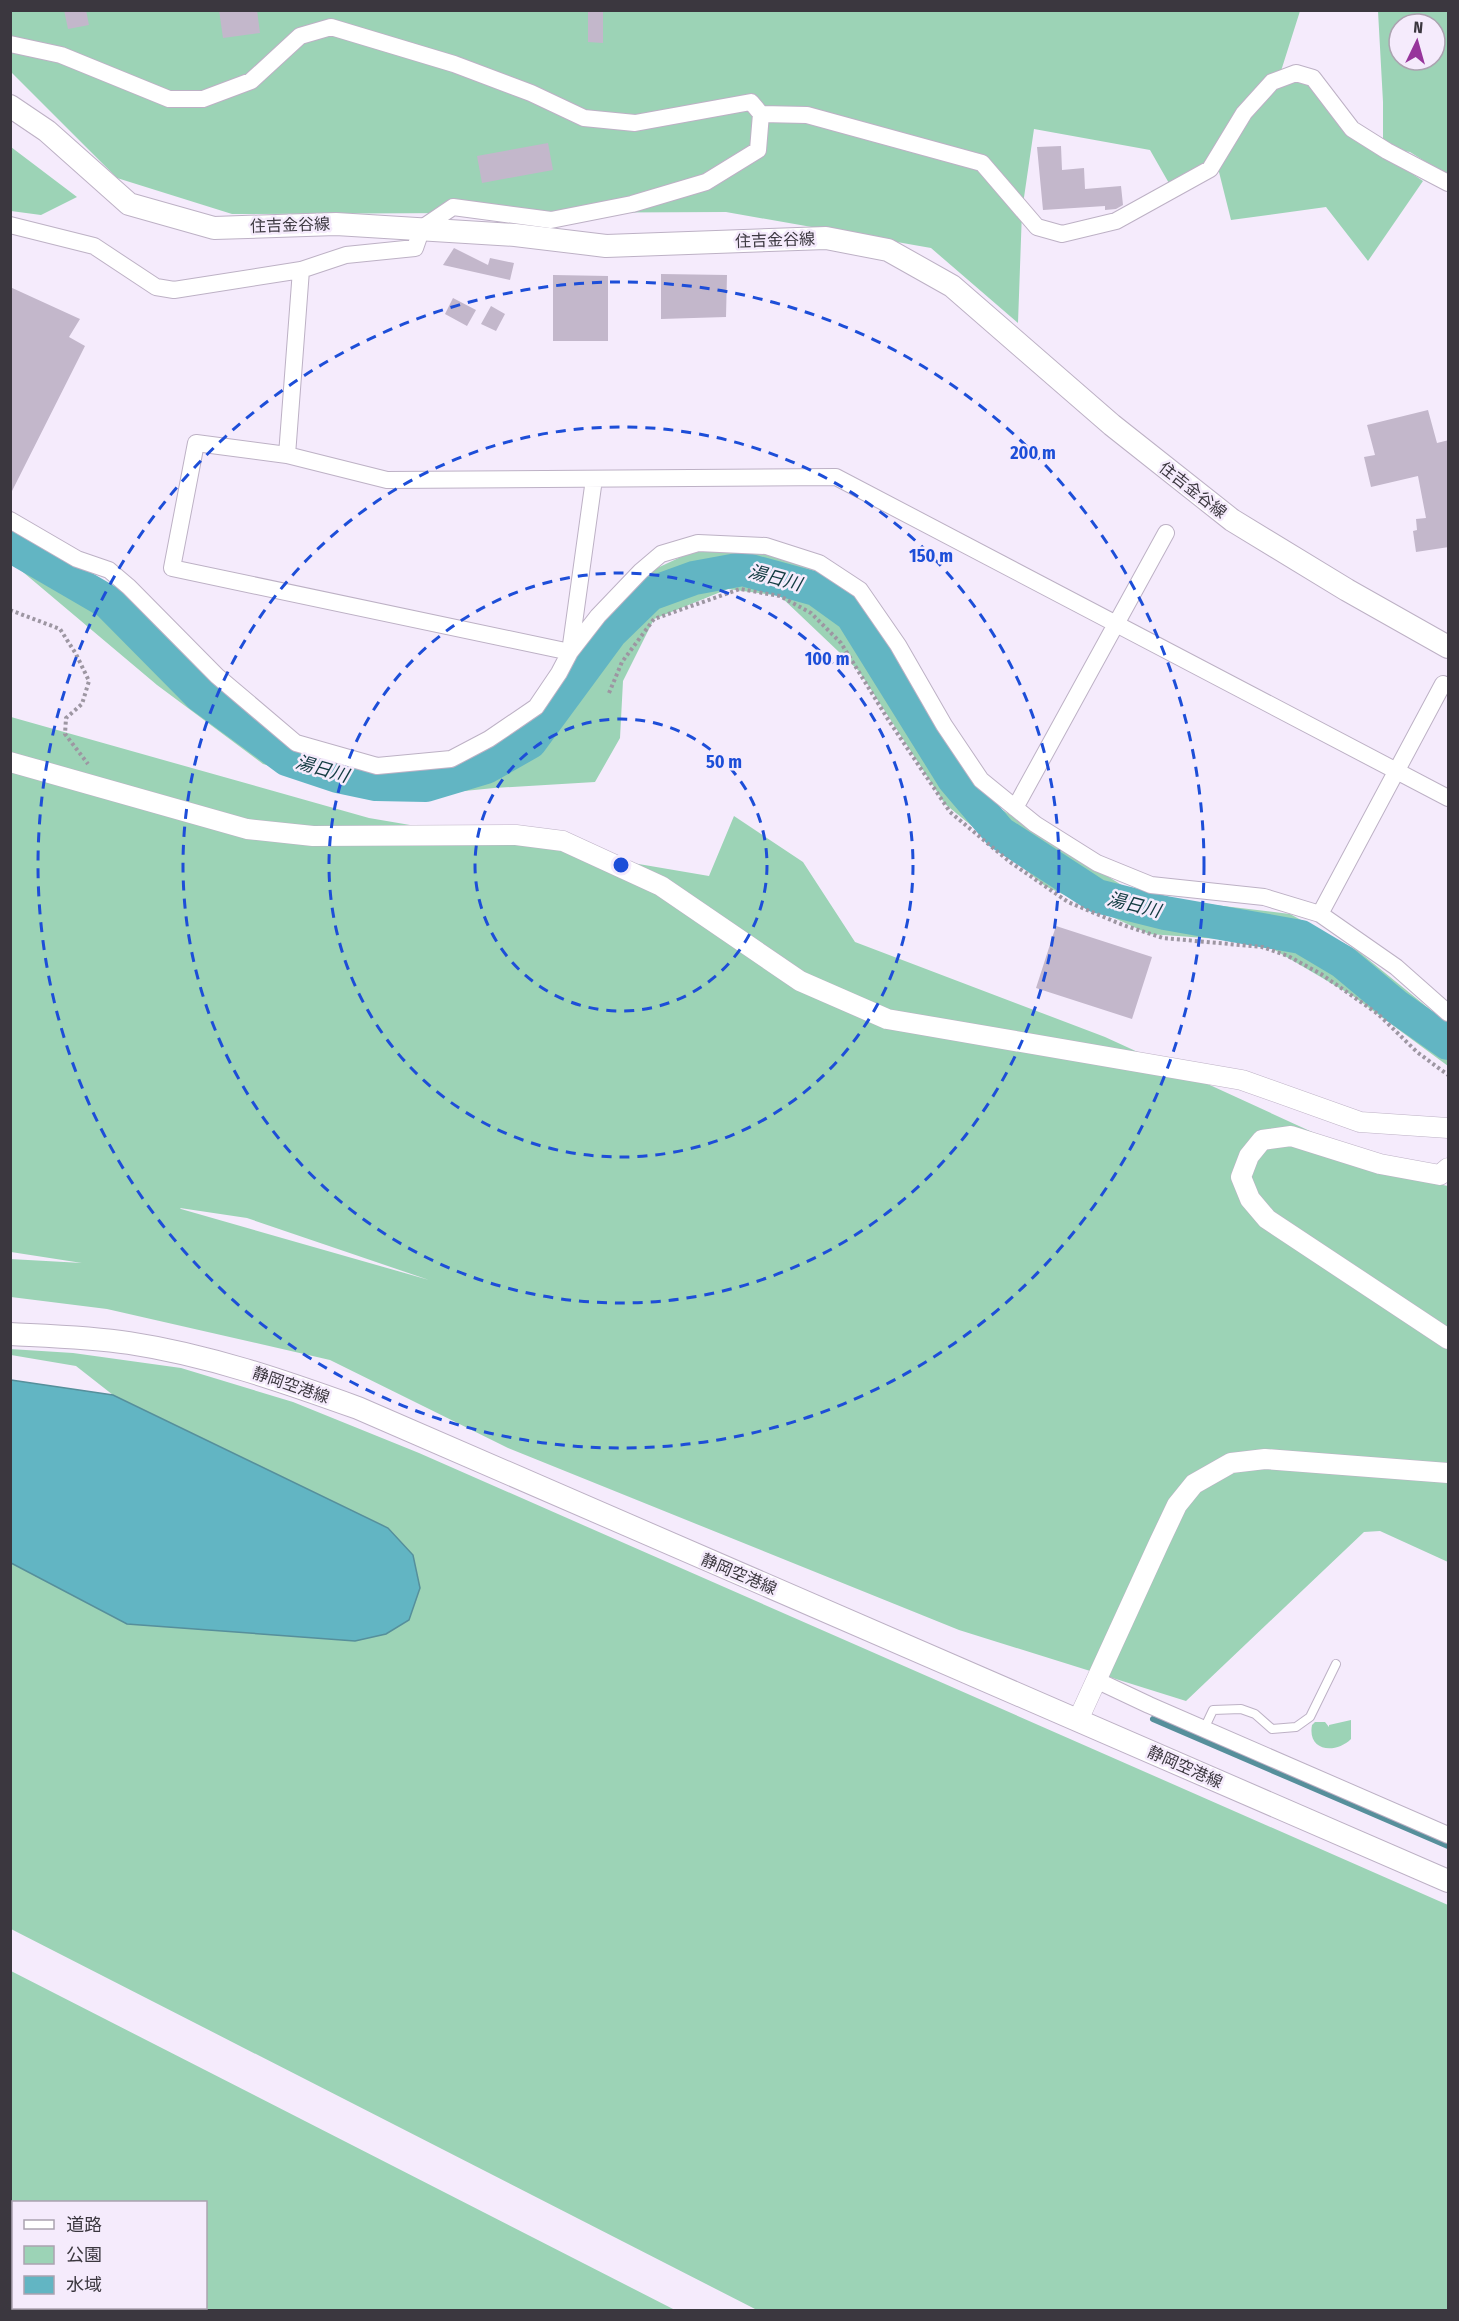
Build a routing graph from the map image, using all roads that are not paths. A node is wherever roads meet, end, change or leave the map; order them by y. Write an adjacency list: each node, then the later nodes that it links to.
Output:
1 (10, 44): 3 (street)
2 (10, 106): 6 (main road, 住吉金谷線)
3 (761, 114): 4 (street); 6 (street)
4 (1449, 183)
5 (10, 225): 7 (street)
6 (422, 228): 7 (street); 13 (main road, 住吉金谷線)
7 (301, 270): 8 (street)
8 (287, 455): 9 (street); 14 (street)
9 (594, 479): 12 (street); 14 (street)
10 (10, 520): 14 (street)
11 (1166, 533): 12 (street)
12 (1116, 624): 17 (street); 19 (street)
13 (1449, 647)
14 (570, 652): 19 (street)
15 (1443, 684): 17 (street)
16 (10, 762): 22 (street)
17 (1398, 772): 18 (street); 20 (street)
18 (1449, 798)
19 (1015, 808): 20 (street)
20 (1320, 914): 21 (street)
21 (1449, 1013)
22 (1449, 1128)
23 (1449, 1168): 25 (street)
24 (10, 1334): 29 (main road, 静岡空港線)
25 (1449, 1339)
26 (1449, 1473): 28 (street)
27 (1336, 1664): 30 (lane)
28 (1096, 1680): 29 (street); 30 (street)
29 (1078, 1720): 32 (main road, 静岡空港線)
30 (1204, 1729): 31 (street)
31 (1449, 1834)
32 (1449, 1881)

